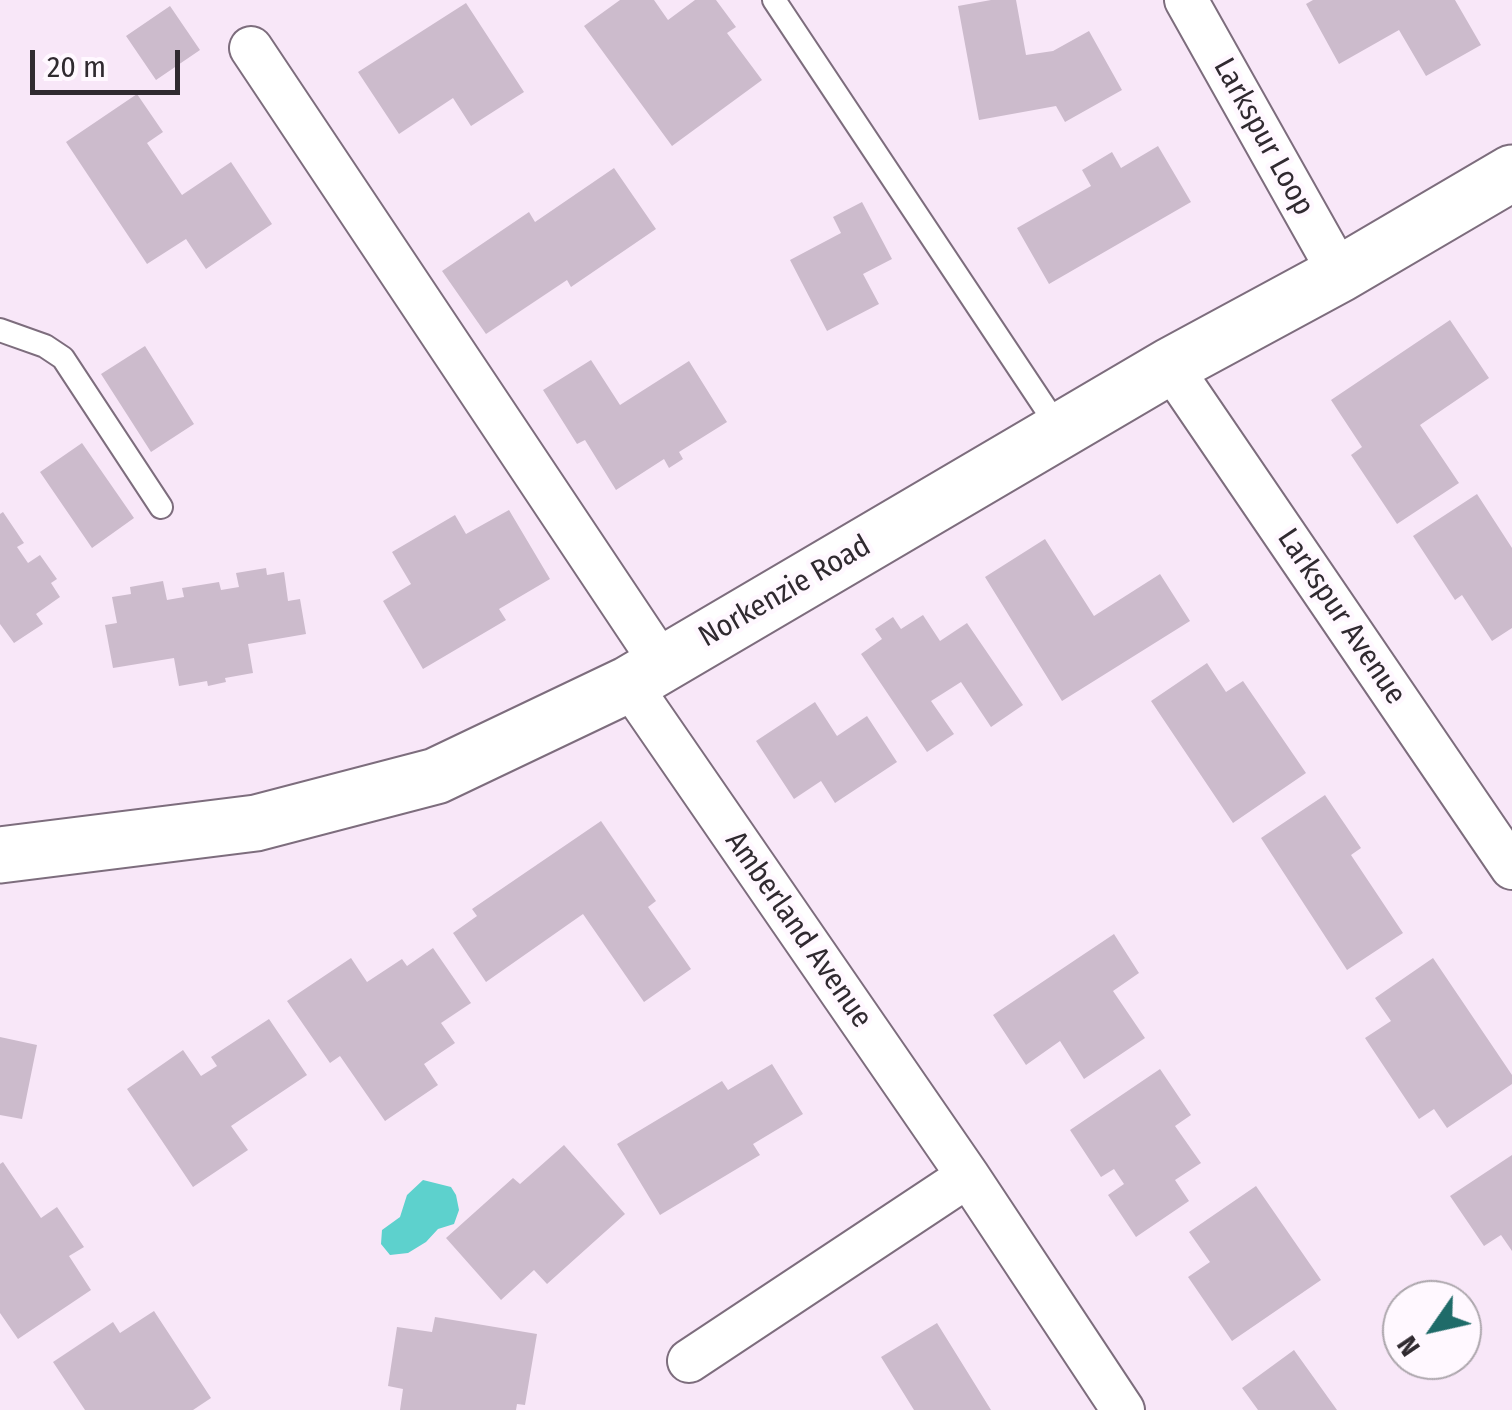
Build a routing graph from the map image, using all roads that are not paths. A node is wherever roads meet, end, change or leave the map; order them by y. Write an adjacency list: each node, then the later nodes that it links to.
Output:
1 (774, 0): 8 (lane)
2 (1186, 0): 5 (street, Larkspur Loop)
3 (251, 48): 10 (street, Amberland Avenue)
4 (1512, 173): 5 (street, Norkenzie Road)
5 (1340, 274): 7 (street, Norkenzie Road)
6 (0, 330): 9 (lane)
7 (1170, 366): 8 (street, Norkenzie Road); 12 (street, Larkspur Avenue)
8 (1060, 430): 10 (street, Norkenzie Road)
9 (161, 507)
10 (645, 674): 11 (street, Norkenzie Road); 13 (street, Amberland Avenue)
11 (0, 856)
12 (1512, 868)
13 (968, 1176): 14 (street); 15 (street, Amberland Avenue)
14 (689, 1361)
15 (1123, 1410)

